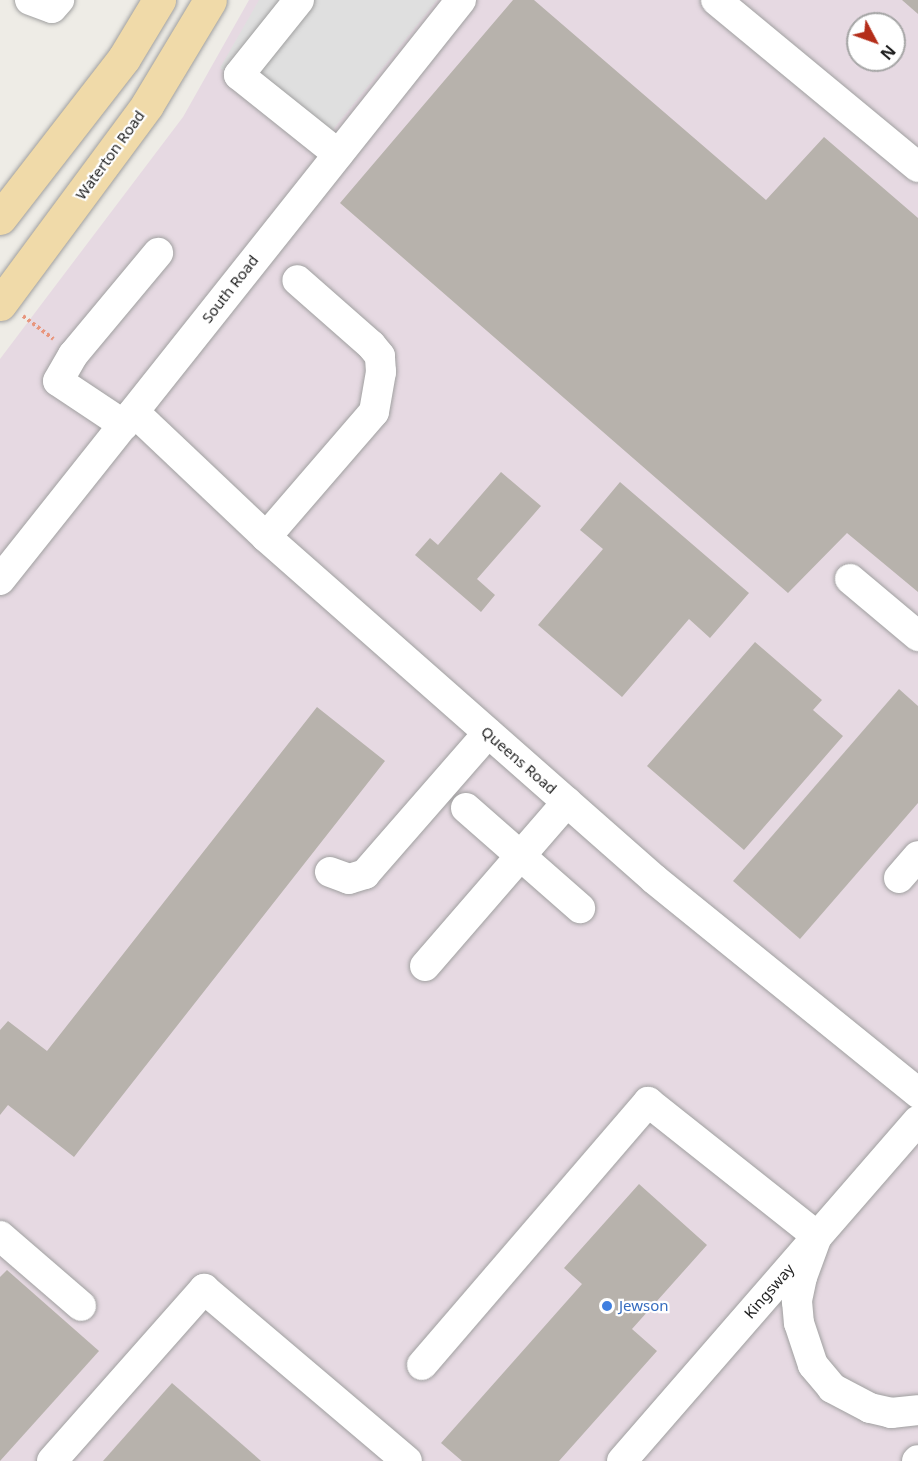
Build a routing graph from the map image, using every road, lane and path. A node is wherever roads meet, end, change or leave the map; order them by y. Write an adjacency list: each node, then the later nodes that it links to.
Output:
1 (30, 0): 2 (street)
2 (59, 0)
3 (159, 0): 10 (main road)
4 (210, 0): 13 (main road, Waterton Road)
5 (299, 0): 8 (street)
6 (461, 0): 8 (street, South Road)
7 (716, 0): 9 (street)
8 (338, 154): 15 (street, South Road)
9 (918, 168)
10 (0, 218)
11 (158, 253): 14 (street)
12 (297, 280): 16 (street)
13 (9, 308): 14 (path)
14 (73, 355): 15 (street, Queens Road)
15 (129, 419): 16 (street, Queens Road); 18 (street, South Road)
16 (266, 537): 20 (street, Queens Road)
17 (850, 579): 19 (street)
18 (0, 580)
19 (918, 636)
20 (488, 733): 21 (street, Queens Road); 24 (street)
21 (567, 802): 23 (street); 27 (street, Queens Road)
22 (466, 808): 23 (street)
23 (521, 855): 25 (street); 26 (street)
24 (330, 872)
25 (580, 908)
26 (425, 966)
27 (918, 1093)
28 (918, 1121): 29 (street, Kingsway)
29 (817, 1236): 32 (street); 33 (street); 36 (street, Kingsway)
30 (1, 1238): 31 (street)
31 (81, 1306)
32 (422, 1365)
33 (918, 1410)
34 (52, 1461): 35 (street)
35 (407, 1461)
36 (622, 1461)

